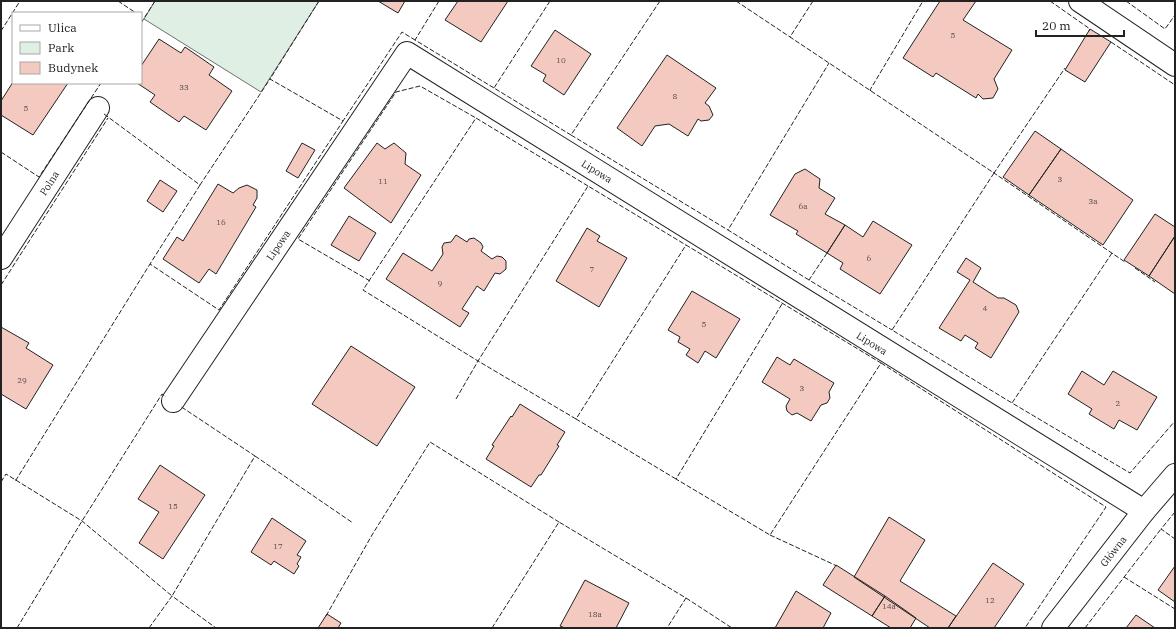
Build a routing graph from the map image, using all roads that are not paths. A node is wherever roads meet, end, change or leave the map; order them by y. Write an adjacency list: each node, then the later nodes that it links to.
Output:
1 (1080, 1): 2 (street)
2 (1175, 65)
3 (98, 108): 4 (street, Polna)
4 (1, 258)
5 (173, 401): 7 (street, Lipowa)
6 (1175, 475): 7 (street, Główna)
7 (1144, 511): 8 (street, Główna)
8 (1053, 628)

